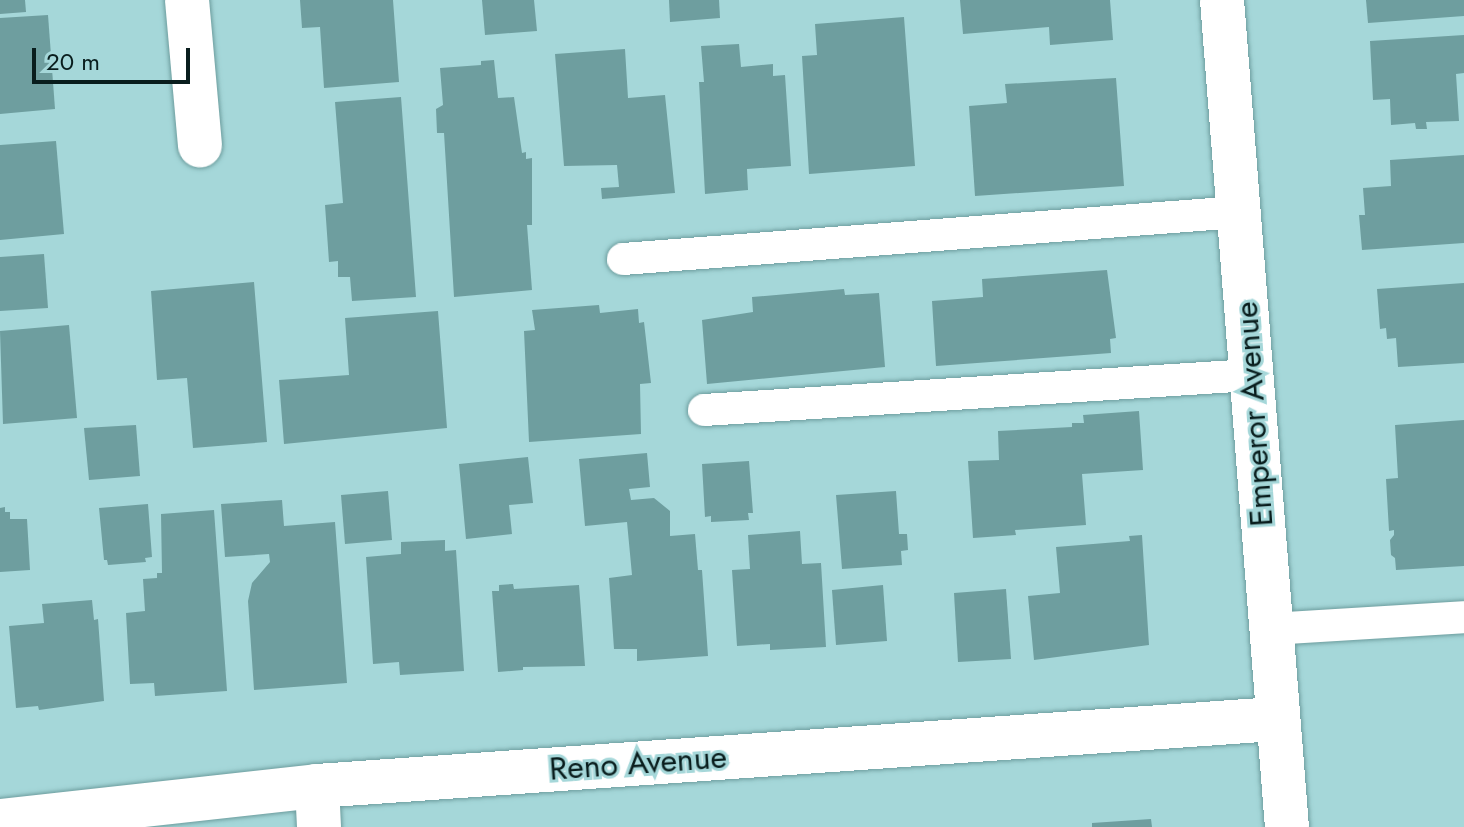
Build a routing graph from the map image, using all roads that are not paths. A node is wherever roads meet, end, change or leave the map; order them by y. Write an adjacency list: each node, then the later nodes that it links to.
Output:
1 (187, 0): 3 (street)
2 (1222, 0): 4 (street, Emperor Avenue)
3 (200, 145)
4 (1238, 212): 5 (lane); 6 (street, Emperor Avenue)
5 (623, 259)
6 (1251, 375): 7 (lane); 9 (street, Emperor Avenue)
7 (704, 410)
8 (1464, 617): 9 (lane)
9 (1270, 629): 10 (street, Emperor Avenue)
10 (1276, 719): 11 (street, Reno Avenue); 13 (street, Emperor Avenue)
11 (318, 806): 12 (street, Reno Avenue)
12 (0, 821)
13 (1287, 827)

